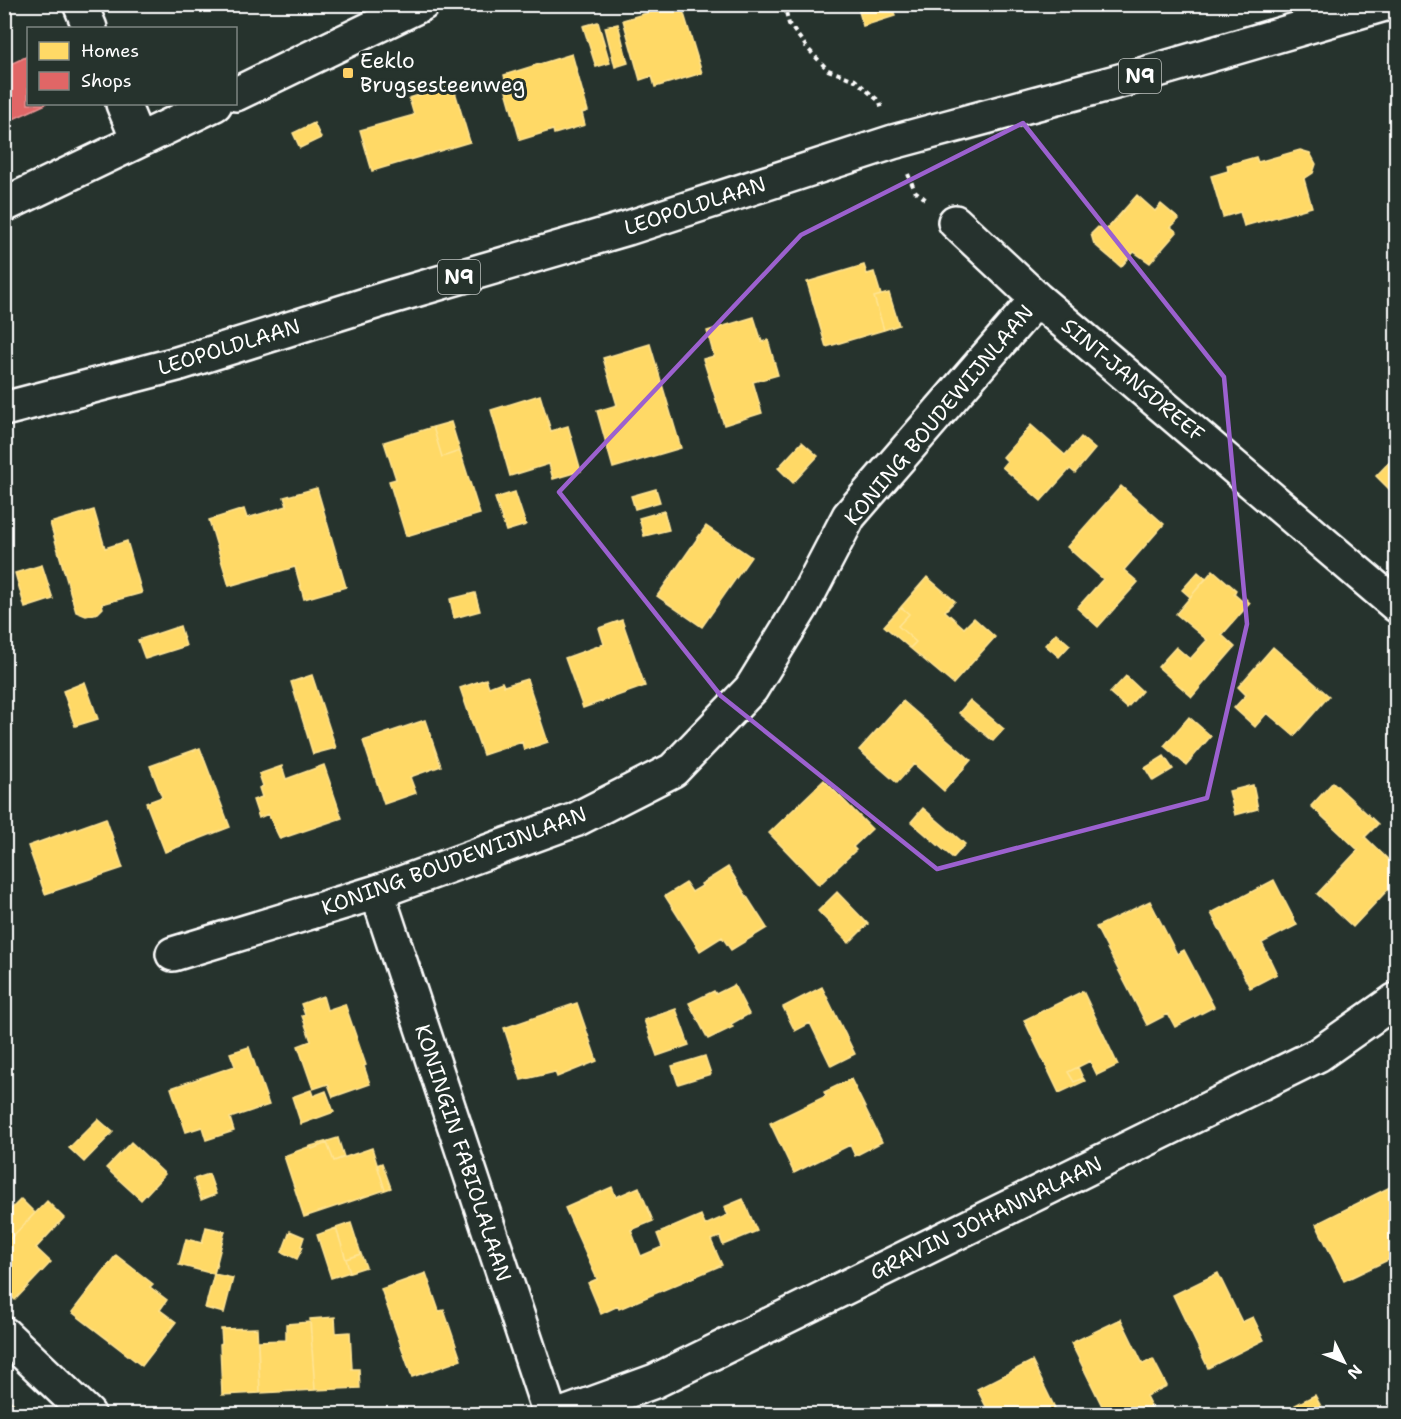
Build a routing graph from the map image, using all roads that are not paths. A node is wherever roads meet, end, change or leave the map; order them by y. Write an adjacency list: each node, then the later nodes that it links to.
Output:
1 (80, 4): 4 (street)
2 (422, 4): 5 (street)
3 (1385, 4): 12 (street, LEOPOLDLAAN / N9)
4 (90, 27)
5 (237, 94)
6 (123, 105): 8 (street)
7 (213, 105): 8 (street)
8 (138, 140): 9 (street)
9 (4, 205)
10 (955, 222): 11 (street, SINT-JANSDREEF)
11 (1037, 299): 13 (street, SINT-JANSDREEF); 14 (street, KONING BOUDEWIJNLAAN)
12 (4, 409)
13 (1396, 605)
14 (377, 892): 15 (street, KONING BOUDEWIJNLAAN); 19 (street, KONINGIN FABIOLALAAN)
15 (173, 954)
16 (1396, 1000): 20 (street, GRAVIN JOHANNALAAN)
17 (4, 1334): 18 (street)
18 (88, 1414)
19 (550, 1414)
20 (564, 1414)

